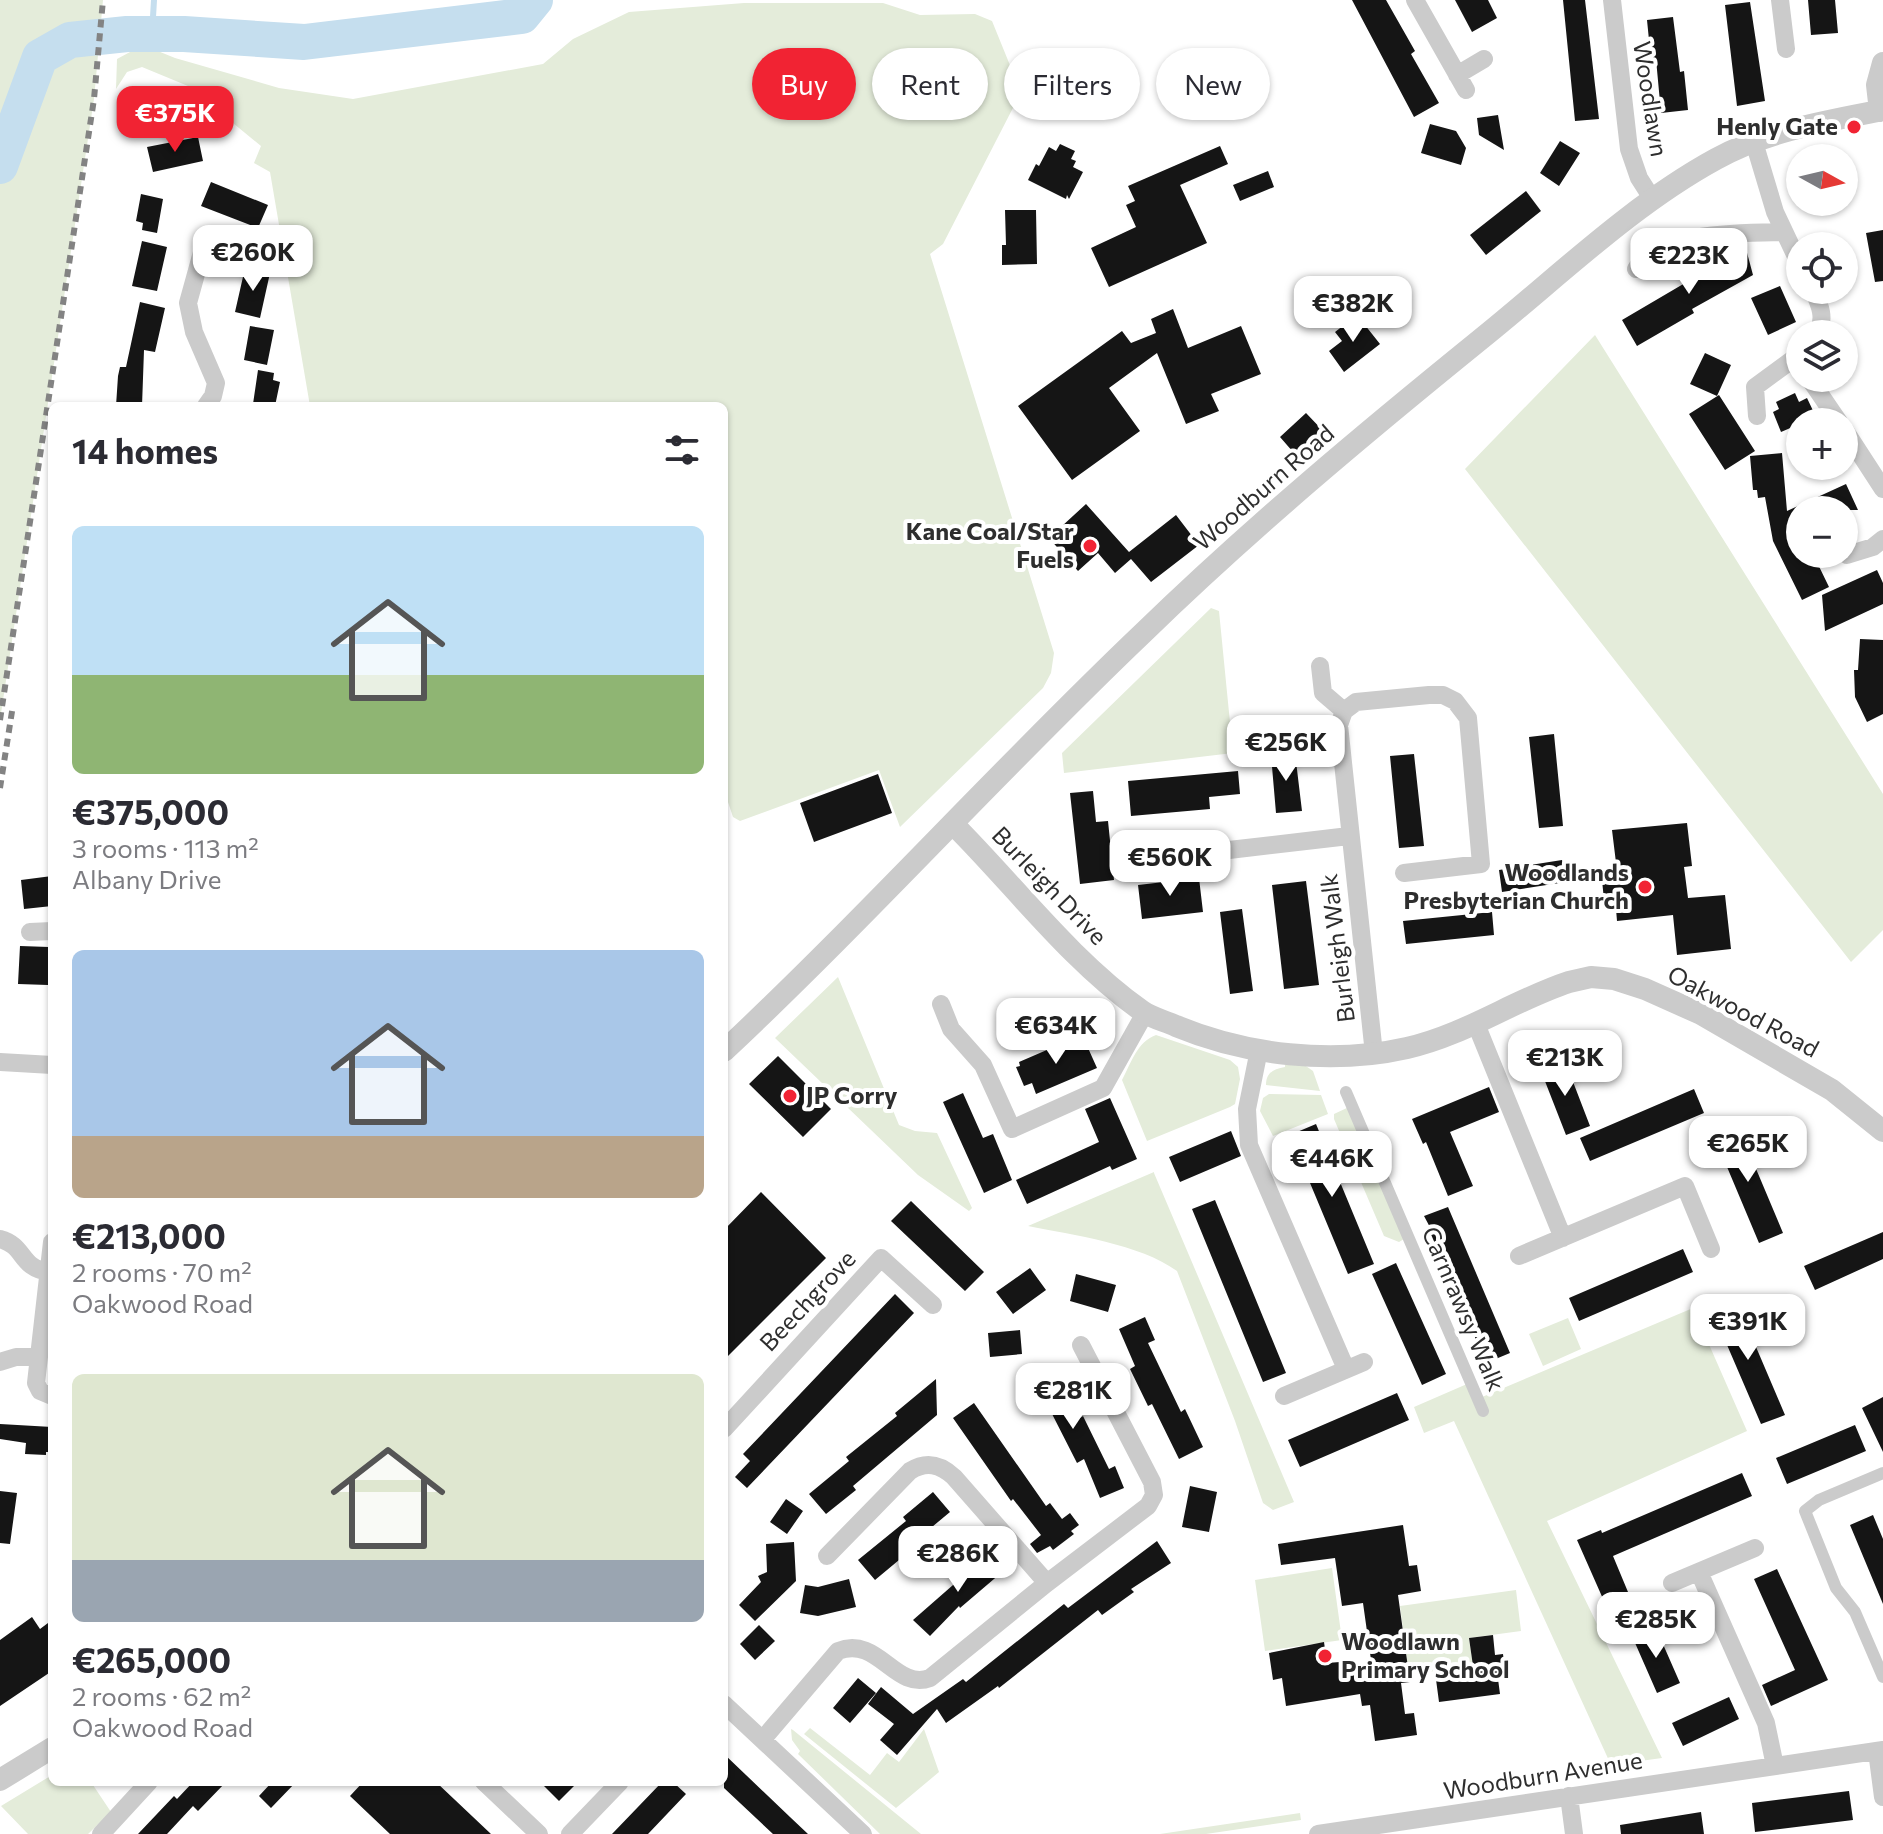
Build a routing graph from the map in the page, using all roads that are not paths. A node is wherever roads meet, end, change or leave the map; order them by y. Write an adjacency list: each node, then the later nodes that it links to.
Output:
1 (1415, 0): 5 (street)
2 (1612, 0): 9 (street, Woodlawn)
3 (1780, 0): 4 (street)
4 (1786, 49)
5 (1484, 59)
6 (1883, 63): 7 (street, Woodburn Road)
7 (1881, 111): 8 (street, Woodburn Road)
8 (1754, 142): 9 (street, Woodburn Road); 10 (street)
9 (1653, 200): 23 (street, Woodburn Road)
10 (1782, 232): 11 (street); 13 (street)
11 (1786, 239)
12 (227, 249): 15 (street)
13 (1636, 269)
14 (1786, 367): 16 (street)
15 (209, 402)
16 (1757, 416)
17 (1858, 451): 18 (street)
18 (1883, 489)
19 (1883, 540): 20 (street)
20 (1858, 552)
21 (1320, 666): 22 (street)
22 (1344, 711): 24 (street, Burleigh Walk); 26 (street)
23 (953, 824): 30 (street, Burleigh Drive); 32 (street, Woodburn Road)
24 (1349, 836): 25 (street, Burleigh Walk); 34 (street, Burleigh Walk)
25 (1141, 848)
26 (1404, 873)
27 (48, 931): 28 (street)
28 (30, 932)
29 (941, 1004): 30 (street)
30 (1145, 1013): 33 (street, Burleigh Drive)
31 (1476, 1024): 34 (street, Burleigh Drive); 38 (street, Oakwood Road); 39 (street)
32 (728, 1047)
33 (1259, 1050): 34 (street, Burleigh Drive); 50 (street)
34 (1374, 1054)
35 (0, 1062): 36 (street)
36 (48, 1065)
37 (1346, 1092): 53 (street, Carnrawsy Walk)
38 (1883, 1131)
39 (1563, 1238): 41 (street); 42 (street)
40 (0, 1239): 43 (street)
41 (1711, 1249)
42 (1519, 1256)
43 (48, 1272)
44 (48, 1280): 47 (street)
45 (933, 1305): 54 (street, Beechgrove)
46 (1081, 1345): 59 (street)
47 (39, 1357): 48 (street); 51 (street)
48 (0, 1362)
49 (1364, 1362): 50 (street)
50 (1346, 1369): 52 (street)
51 (48, 1395)
52 (1284, 1396)
53 (1483, 1411)
54 (728, 1424)
55 (1883, 1473): 61 (street)
56 (1755, 1548): 58 (street)
57 (827, 1556): 59 (street)
58 (1699, 1572): 60 (street); 66 (street)
59 (1047, 1583): 63 (street)
60 (1672, 1583)
61 (1883, 1677)
62 (728, 1708): 63 (street)
63 (763, 1739): 77 (street)
64 (48, 1750): 67 (street)
65 (1880, 1751): 66 (street, Woodburn Avenue); 72 (street)
66 (1775, 1766): 71 (street, Woodburn Avenue)
67 (0, 1780)
68 (145, 1786): 74 (street)
69 (488, 1786): 75 (street)
70 (616, 1786): 76 (street)
71 (1569, 1796): 73 (street, Woodburn Avenue); 79 (street)
72 (1883, 1797)
73 (1352, 1832): 78 (street, Woodburn Avenue)
74 (101, 1834)
75 (539, 1834)
76 (570, 1834)
77 (863, 1834)
78 (1318, 1834)
79 (1574, 1834)

